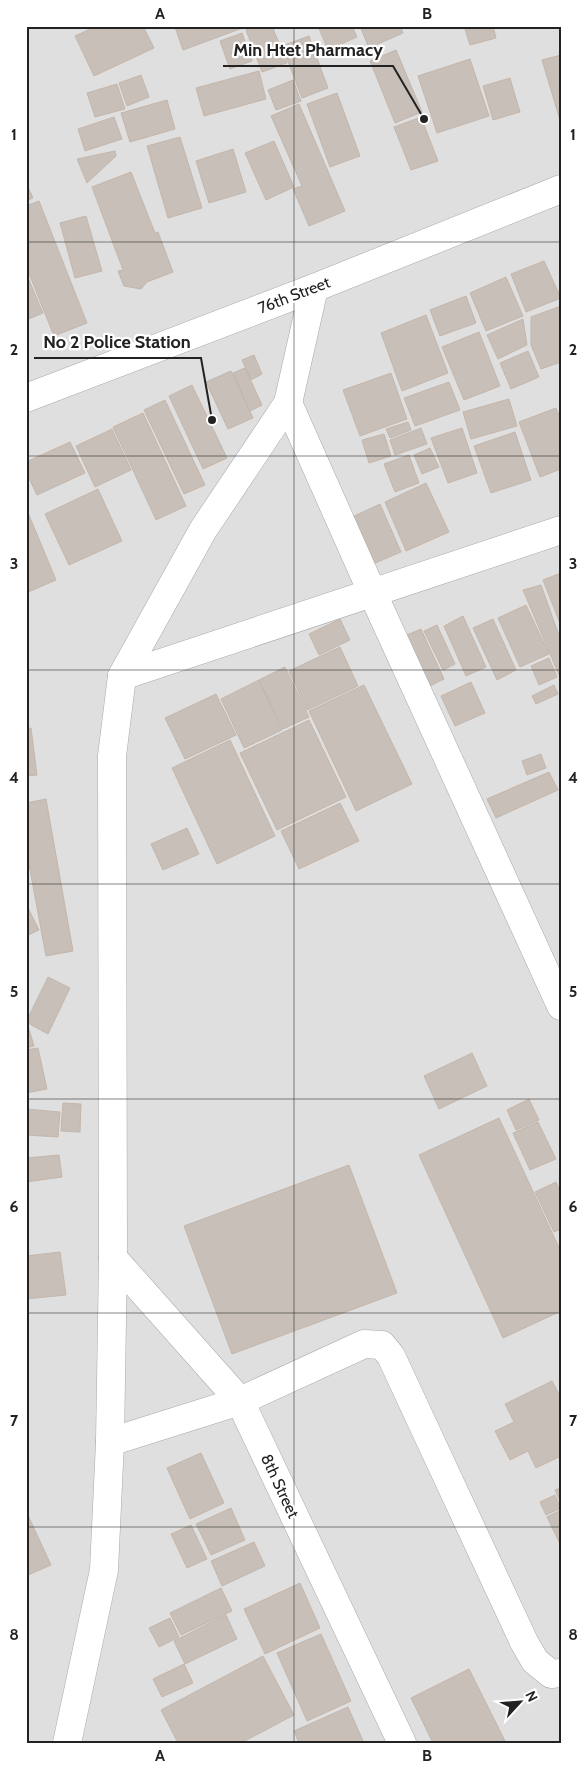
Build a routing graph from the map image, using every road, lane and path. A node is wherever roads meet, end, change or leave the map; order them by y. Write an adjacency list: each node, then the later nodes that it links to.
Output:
1 (561, 189): 2 (street, 76th Street)
2 (314, 288): 3 (street, 76th Street); 4 (street)
3 (26, 398)
4 (288, 403): 6 (street); 7 (street)
5 (561, 530): 6 (street)
6 (372, 592): 7 (street); 8 (street)
7 (122, 676): 10 (street)
8 (554, 975): 9 (street)
9 (561, 1006)
10 (113, 1258): 11 (street, 8th Street); 12 (street)
11 (240, 1401): 12 (street); 13 (street); 15 (street, 8th Street)
12 (110, 1442): 14 (street)
13 (561, 1673)
14 (68, 1743)
15 (402, 1743)

